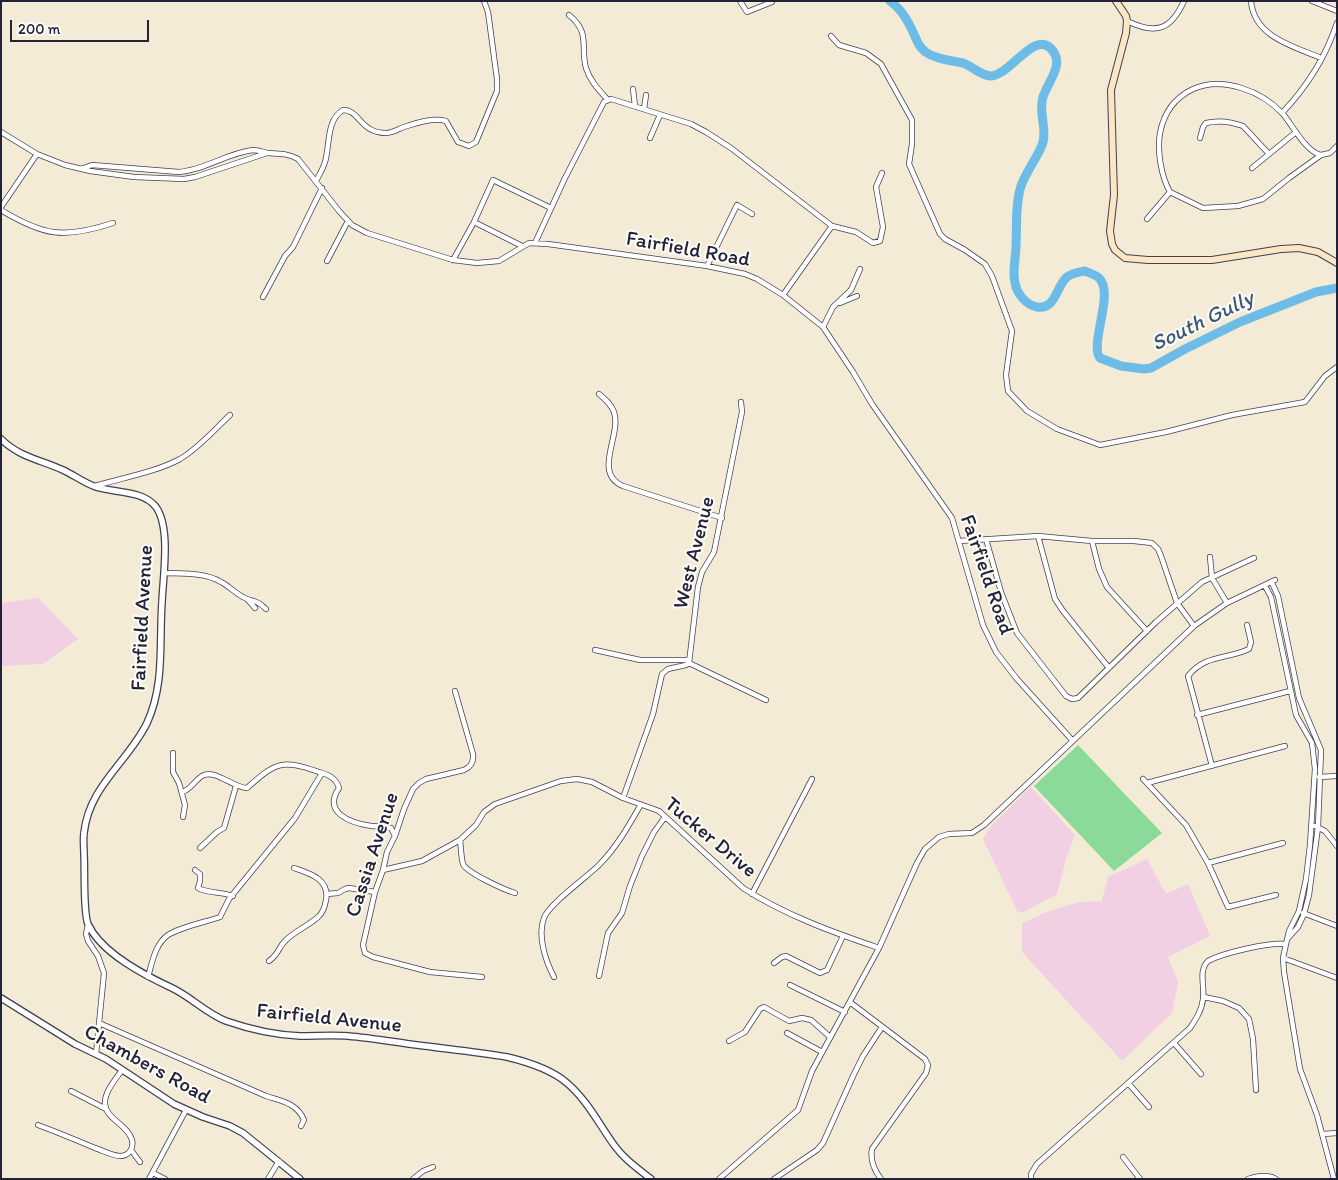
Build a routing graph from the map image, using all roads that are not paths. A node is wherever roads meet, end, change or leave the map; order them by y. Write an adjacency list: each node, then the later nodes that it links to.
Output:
1 (484, 1): 31 (street)
2 (740, 1): 7 (street)
3 (1116, 1): 10 (main road)
4 (1184, 1): 10 (street)
5 (1251, 1): 13 (street)
6 (1312, 1): 8 (street)
7 (772, 2)
8 (1337, 11)
9 (569, 15): 16 (street)
10 (1127, 21): 46 (main road)
11 (1337, 23): 13 (street)
12 (831, 36): 54 (street)
13 (1321, 58): 19 (street)
14 (633, 89): 17 (street)
15 (646, 94): 18 (street)
16 (608, 100): 17 (street); 34 (street)
17 (635, 106): 18 (street)
18 (644, 109): 20 (street)
19 (1282, 114): 22 (street); 33 (street)
20 (660, 115): 23 (street); 41 (street)
21 (1, 132): 26 (street, Fairfield Road)
22 (1296, 132): 27 (street); 28 (street)
23 (650, 138)
24 (1200, 138): 27 (street)
25 (1337, 146): 28 (street)
26 (37, 154): 31 (street, Fairfield Road); 35 (street)
27 (1269, 154): 29 (street)
28 (1321, 156): 33 (street)
29 (1252, 168)
30 (882, 174): 41 (street)
31 (316, 181): 32 (street, Fairfield Road)
32 (322, 188): 38 (street, Fairfield Road); 51 (street)
33 (1170, 192): 37 (street)
34 (551, 208): 39 (street); 42 (street)
35 (1, 209): 40 (street)
36 (752, 214): 47 (street)
37 (1147, 219)
38 (348, 221): 44 (street, Fairfield Road); 45 (street)
39 (474, 222): 43 (street); 44 (street)
40 (113, 223)
41 (832, 226): 49 (street)
42 (536, 243): 43 (street, Fairfield Road); 47 (street, Fairfield Road)
43 (522, 246): 44 (street, Fairfield Road)
44 (452, 260)
45 (327, 261)
46 (1337, 264)
47 (707, 266): 49 (street, Fairfield Road)
48 (860, 269): 52 (street)
49 (783, 295): 53 (street, Fairfield Road)
50 (858, 296): 52 (street)
51 (264, 297)
52 (839, 303): 53 (street)
53 (823, 327): 63 (street, Fairfield Road)
54 (1337, 367)
55 (599, 394): 60 (street)
56 (742, 402): 60 (street, West Avenue)
57 (230, 415): 59 (street)
58 (1, 439): 59 (street, Fairfield Avenue)
59 (95, 486): 67 (street, Fairfield Avenue)
60 (722, 518): 81 (street, West Avenue)
61 (1038, 536): 62 (street); 64 (street); 82 (street)
62 (986, 539): 63 (street); 82 (street)
63 (959, 541): 91 (street, Fairfield Road)
64 (1092, 541): 71 (street); 77 (street)
65 (1210, 557): 68 (street)
66 (1254, 558): 68 (street)
67 (164, 573): 70 (street); 125 (street, Fairfield Avenue)
68 (1212, 578): 71 (street); 72 (street)
69 (1265, 586): 72 (street); 78 (street); 79 (street)
70 (248, 600): 73 (street); 74 (street)
71 (1177, 603): 76 (street); 77 (street)
72 (1227, 603): 76 (street)
73 (255, 608)
74 (266, 609)
75 (1247, 625): 88 (street)
76 (1194, 626): 91 (street)
77 (1147, 631): 82 (street)
78 (1286, 639): 79 (street); 85 (street)
79 (1280, 640): 84 (street)
80 (595, 650): 81 (street)
81 (689, 661): 86 (street); 102 (street)
82 (1109, 668)
83 (455, 691): 108 (street, Cassia Avenue)
84 (1290, 691): 87 (street); 88 (street)
85 (1299, 698): 87 (street); 89 (street)
86 (766, 700)
87 (1293, 700): 90 (street)
88 (1197, 715): 94 (street)
89 (1311, 728): 90 (street); 98 (street)
90 (1306, 731): 97 (street)
91 (1072, 740): 130 (street)
92 (1285, 746): 94 (street)
93 (173, 754): 101 (street)
94 (1212, 766): 113 (street)
95 (322, 773): 100 (street); 108 (street); 122 (street)
96 (1337, 776): 98 (street)
97 (1315, 777): 98 (street); 106 (street)
98 (1321, 777): 107 (street)
99 (812, 779): 120 (street)
100 (236, 786): 101 (street); 112 (street)
101 (182, 792): 105 (street)
102 (623, 798): 103 (street, Tucker Drive); 109 (street, Tucker Drive)
103 (640, 806): 104 (street, Tucker Drive); 137 (street)
104 (665, 817): 120 (street, Tucker Drive); 134 (street)
105 (183, 818)
106 (1311, 826): 107 (street); 123 (street)
107 (1318, 826): 111 (street); 124 (street)
108 (395, 836): 116 (street, Cassia Avenue)
109 (460, 840): 116 (street, Tucker Drive); 118 (street)
110 (1283, 843): 113 (street)
111 (1337, 846)
112 (200, 848)
113 (1208, 863): 121 (street)
114 (294, 868): 119 (street)
115 (195, 870): 122 (street)
116 (383, 870): 117 (street, Cassia Avenue)
117 (374, 892): 119 (street); 136 (street, Cassia Avenue)
118 (515, 893)
119 (327, 894): 132 (street)
120 (752, 894): 127 (street, Tucker Drive)
121 (1276, 895)
122 (233, 896): 135 (street)
123 (1299, 911): 124 (street); 128 (street)
124 (1304, 914): 126 (street); 128 (street)
125 (88, 925): 135 (street, Fairfield Avenue); 144 (street)
126 (1337, 926)
127 (843, 936): 130 (street, Tucker Drive); 133 (street)
128 (1288, 938): 129 (street)
129 (1286, 944): 131 (street); 140 (street)
130 (880, 948): 142 (street)
131 (1283, 958): 138 (street); 163 (street)
132 (269, 961)
133 (774, 964)
134 (599, 976)
135 (148, 977): 175 (street, Fairfield Avenue)
136 (482, 977)
137 (554, 978)
138 (1337, 978)
139 (790, 985): 143 (street)
140 (1204, 997): 149 (street); 156 (street)
141 (1, 998): 151 (street, Chambers Road)
142 (851, 1003): 143 (street); 145 (street)
143 (845, 1012): 147 (street)
144 (99, 1023): 151 (street); 161 (street)
145 (882, 1028): 177 (street); 178 (street)
146 (787, 1033): 150 (street)
147 (830, 1037): 148 (street); 150 (street)
148 (729, 1041)
149 (1174, 1042): 153 (street); 154 (street)
150 (822, 1052): 176 (street)
151 (96, 1054): 152 (street, Chambers Road)
152 (122, 1070): 158 (street); 159 (street, Chambers Road)
153 (1200, 1074)
154 (1128, 1083): 157 (street); 179 (street)
155 (71, 1090): 158 (street)
156 (1256, 1090)
157 (1149, 1107)
158 (106, 1109): 164 (street)
159 (186, 1110): 166 (street, Chambers Road); 169 (street)
160 (38, 1125): 164 (street)
161 (301, 1126)
162 (1337, 1133): 163 (street)
163 (1323, 1134): 183 (street)
164 (130, 1150): 167 (street)
165 (1123, 1157): 180 (street)
166 (278, 1161): 172 (street); 173 (street, Chambers Road)
167 (140, 1162)
168 (433, 1167): 174 (street)
169 (153, 1173): 170 (street); 171 (street)
170 (149, 1179)
171 (166, 1179)
172 (268, 1179)
173 (300, 1179)
174 (413, 1179)
175 (651, 1179)
176 (719, 1179)
177 (774, 1179)
178 (881, 1179)
179 (1031, 1179)
180 (1140, 1179)
181 (1248, 1179): 182 (street)
182 (1276, 1179)
183 (1334, 1179)

